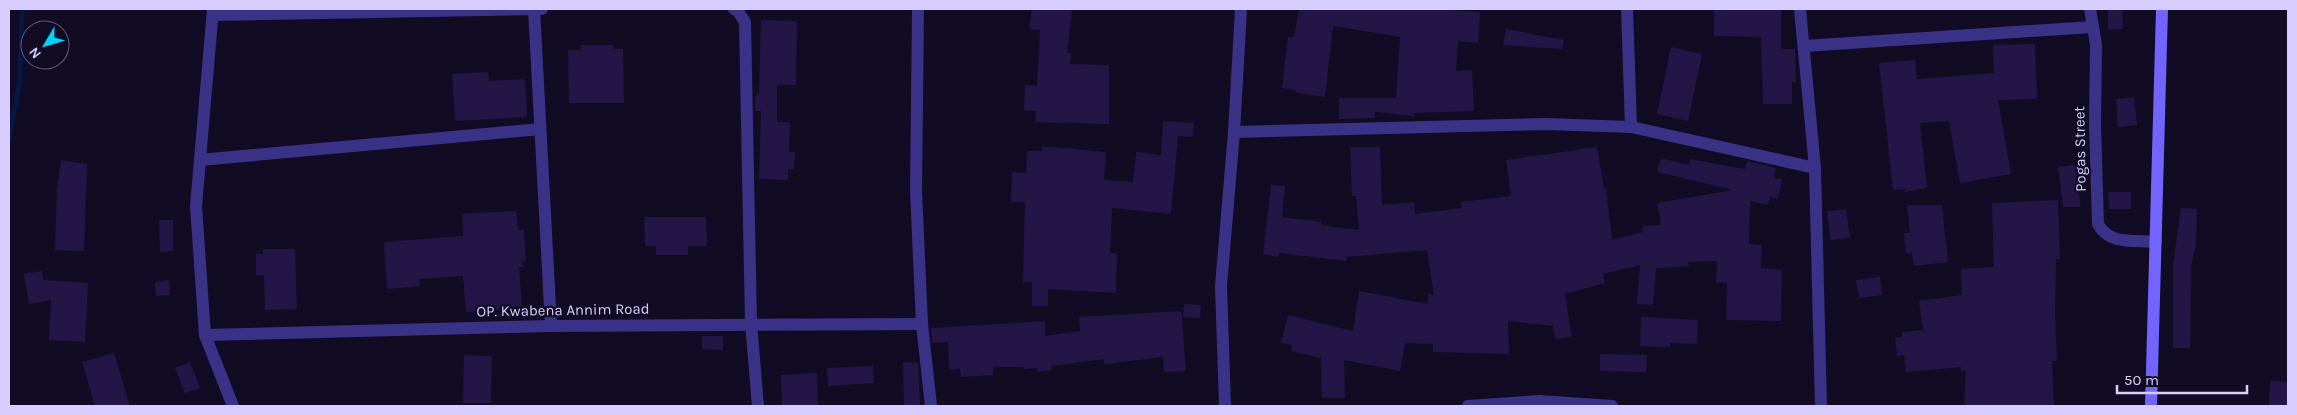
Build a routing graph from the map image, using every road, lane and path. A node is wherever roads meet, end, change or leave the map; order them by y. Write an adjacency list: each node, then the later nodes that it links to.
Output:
1 (516, 9): 2 (street); 11 (street)
2 (534, 9): 3 (street); 15 (street)
3 (542, 9)
4 (734, 9): 20 (street)
5 (918, 9): 21 (street)
6 (1241, 9): 16 (street)
7 (1627, 9): 14 (street)
8 (1800, 9): 13 (street)
9 (2090, 9): 12 (street, Pogas Street)
10 (2162, 9): 19 (street)
11 (213, 12): 17 (street)
12 (2092, 27): 13 (street); 19 (street, Pogas Street)
13 (1804, 46): 18 (street)
14 (1631, 127): 16 (street); 18 (street)
15 (540, 129): 17 (street); 22 (street)
16 (1234, 132): 27 (street)
17 (200, 160): 23 (street)
18 (1815, 168): 30 (street)
19 (2156, 242): 31 (street)
20 (752, 324): 21 (street, OP. Kwabena Annim Road); 22 (street, OP. Kwabena Annim Road); 25 (street)
21 (922, 324): 26 (street)
22 (551, 326): 23 (street, OP. Kwabena Annim Road)
23 (205, 335): 24 (street)
24 (233, 406)
25 (758, 406)
26 (930, 406)
27 (1225, 406)
28 (1468, 406): 29 (street)
29 (1612, 406)
30 (1821, 406)
31 (2151, 406)

